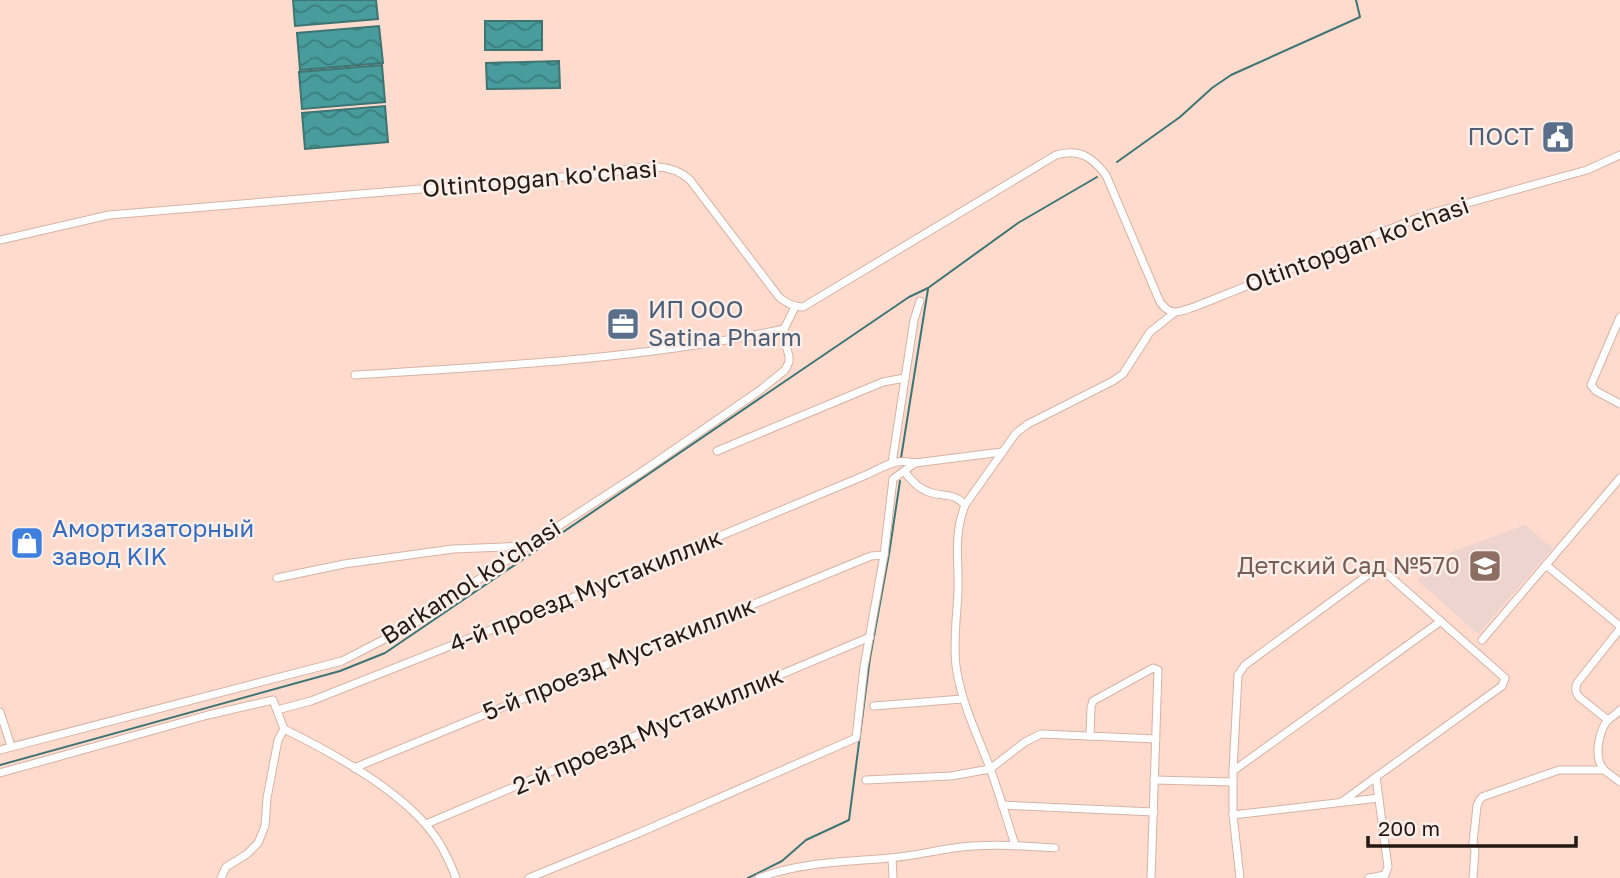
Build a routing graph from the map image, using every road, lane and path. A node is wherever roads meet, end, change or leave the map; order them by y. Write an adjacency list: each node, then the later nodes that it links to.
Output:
1 (1620, 155): 5 (street, Oltintopgan ko'chasi)
2 (0, 240): 4 (street, Oltintopgan ko'chasi)
3 (920, 301): 9 (street)
4 (795, 307): 5 (street); 7 (street)
5 (1174, 313): 12 (street, Oltintopgan ko'chasi)
6 (1620, 317): 10 (street)
7 (784, 329): 8 (street); 19 (street, Barkamol ko'chasi)
8 (355, 375)
9 (905, 378): 11 (street); 14 (street)
10 (1620, 404)
11 (717, 451)
12 (1002, 452): 13 (street); 18 (street, Oltintopgan ko'chasi)
13 (915, 463): 14 (street); 15 (street)
14 (888, 464): 17 (street); 29 (street, 4-й проезд Мустакиллик)
15 (905, 471): 17 (street); 18 (street)
16 (1620, 478): 21 (street)
17 (892, 479): 20 (street)
18 (965, 505): 27 (street, Oltintopgan ko'chasi)
19 (528, 546): 22 (street); 36 (street, Barkamol ko'chasi)
20 (884, 555): 25 (street); 38 (street, 5-й проезд Мустакиллик)
21 (1546, 565): 24 (street); 26 (street)
22 (277, 578)
23 (1441, 621): 41 (street); 41 (street); 43 (street)
24 (1620, 628): 32 (street)
25 (870, 637): 53 (street, 2-й проезд Мустакиллик); 59 (street)
26 (1482, 640)
27 (962, 699): 28 (street); 39 (street, Oltintopgan ko'chasi)
28 (874, 706)
29 (277, 710): 33 (street); 42 (street)
30 (1620, 710): 32 (street)
31 (0, 712): 36 (street)
32 (1608, 720): 40 (street)
33 (284, 729): 38 (street); 57 (street)
34 (1090, 736): 35 (street); 35 (street); 39 (street)
35 (1156, 739): 45 (street)
36 (11, 746): 37 (street, Barkamol ko'chasi)
37 (0, 750)
38 (354, 768): 53 (street)
39 (990, 769): 44 (street); 50 (street, Oltintopgan ko'chasi)
40 (1604, 770): 47 (street); 65 (street)
41 (1233, 771): 46 (street)
42 (0, 773)
43 (1376, 777): 48 (street); 49 (street)
44 (866, 780)
45 (1154, 780): 46 (street); 51 (street)
46 (1233, 782): 52 (street)
47 (1620, 782)
48 (1379, 798): 49 (street); 64 (street)
49 (1341, 803): 52 (street)
50 (1002, 805): 51 (street); 54 (street, Oltintopgan ko'chasi)
51 (1154, 812): 62 (street)
52 (1233, 814): 63 (street)
53 (426, 824): 58 (street)
54 (1015, 845): 55 (street); 56 (street)
55 (1055, 848)
56 (892, 858): 60 (street); 61 (street)
57 (220, 878)
58 (456, 878)
59 (529, 878)
60 (759, 878)
61 (893, 878)
62 (1151, 878)
63 (1240, 878)
64 (1369, 878)
65 (1473, 878)

